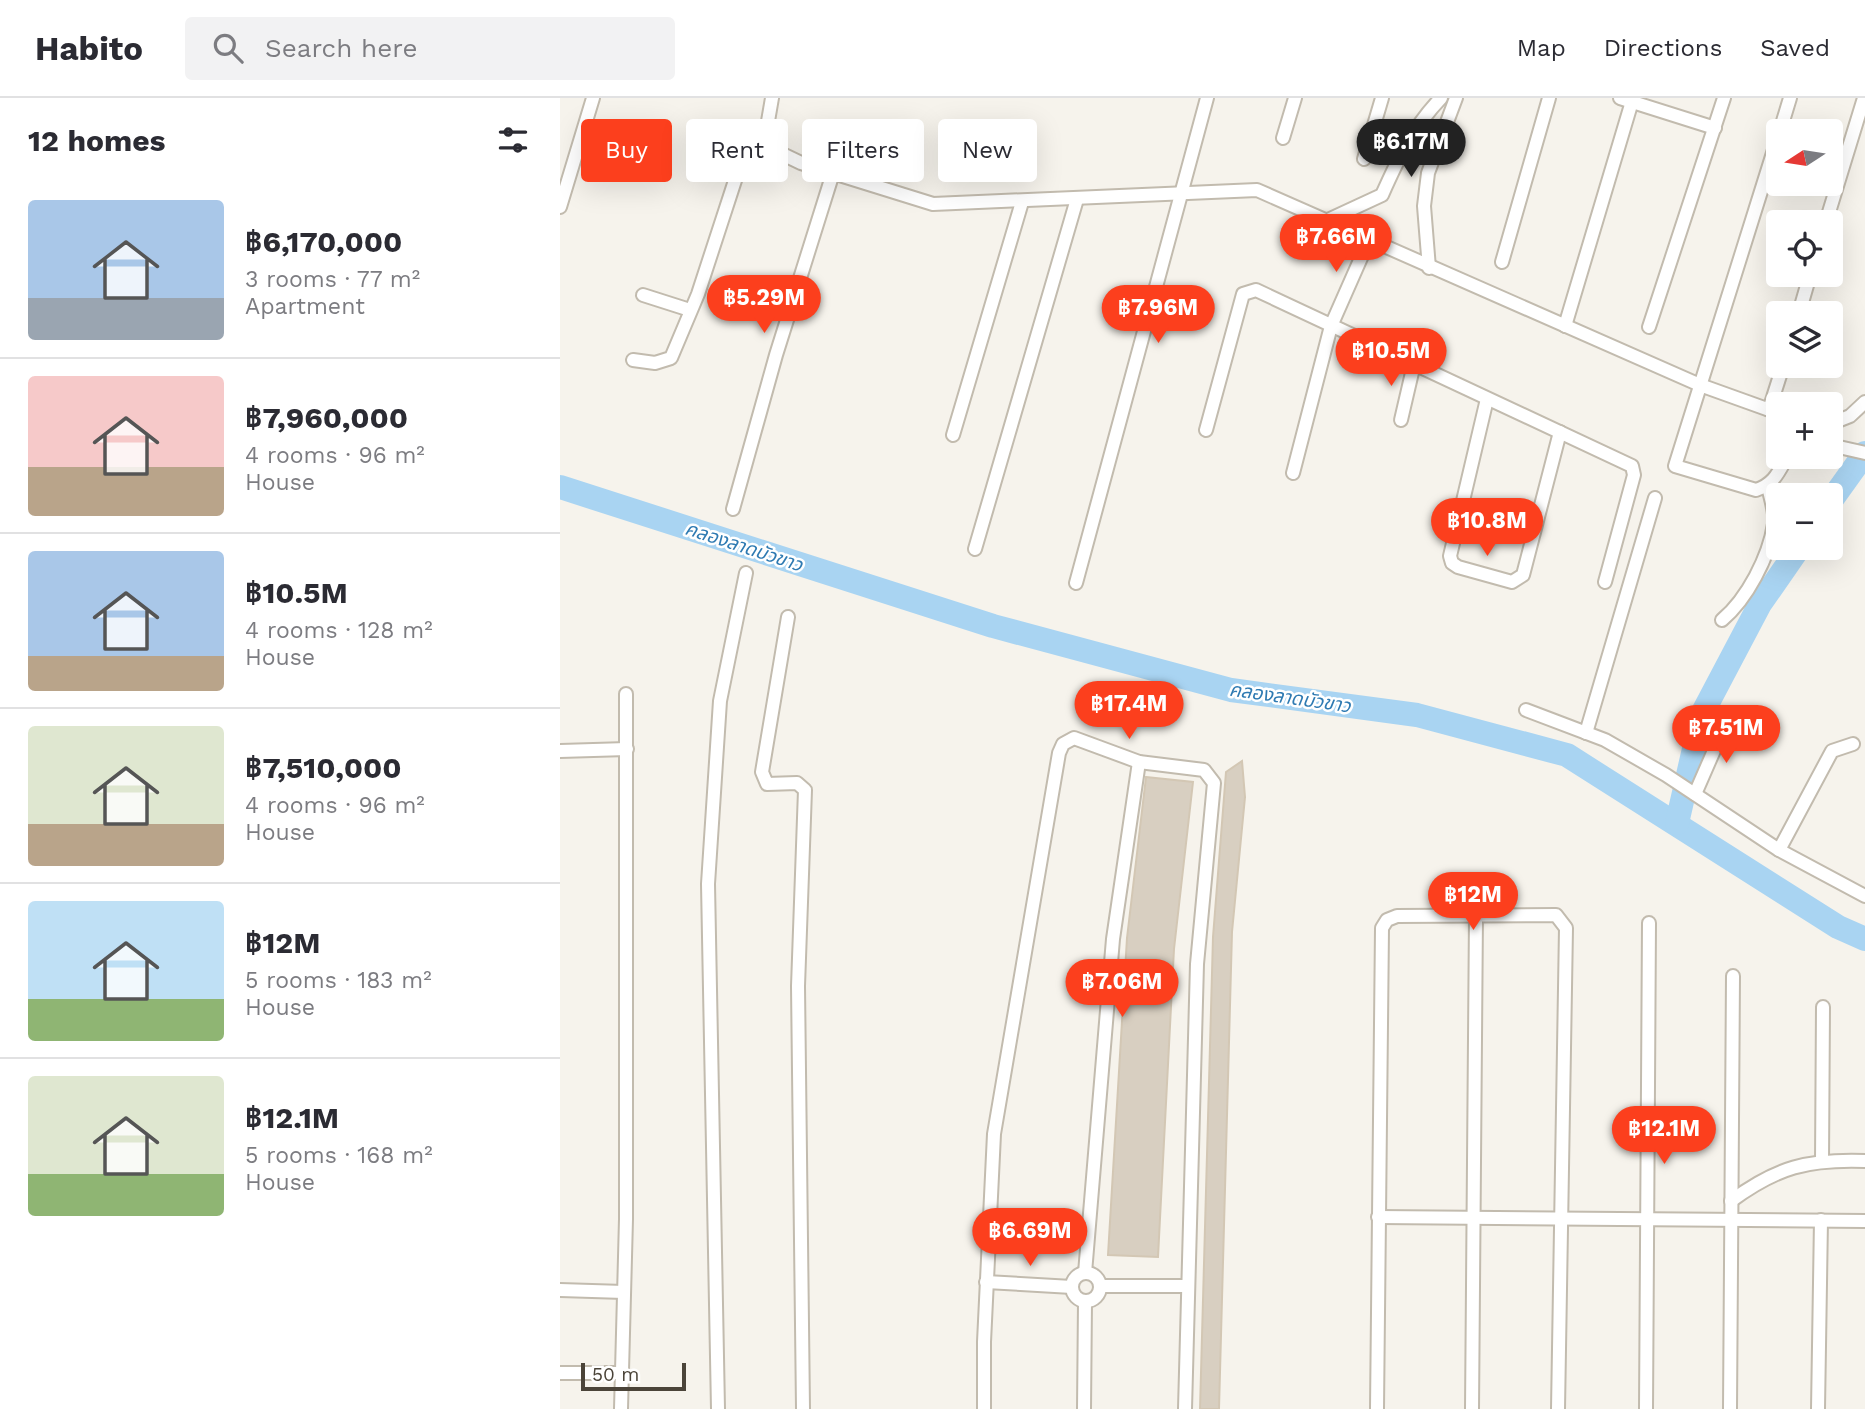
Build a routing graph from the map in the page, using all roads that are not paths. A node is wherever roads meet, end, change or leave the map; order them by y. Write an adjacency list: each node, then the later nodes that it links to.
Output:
1 (593, 98): 25 (street)
2 (772, 98): 13 (street)
3 (1207, 98): 22 (street)
4 (1295, 98): 16 (street)
5 (1382, 98): 17 (street)
6 (1441, 98): 27 (street)
7 (1456, 98): 30 (street)
8 (1549, 98): 29 (street)
9 (1724, 98): 15 (street)
10 (1790, 98): 14 (street)
11 (1864, 98): 26 (street)
12 (1628, 99): 15 (street); 34 (street)
13 (768, 119)
14 (1784, 119)
15 (1715, 128): 35 (street)
16 (1283, 138)
17 (1364, 159)
18 (1766, 175): 38 (street)
19 (734, 182): 32 (street)
20 (830, 182): 52 (street)
21 (862, 182): 24 (street)
22 (1181, 195): 23 (street); 27 (street); 57 (street)
23 (1077, 200): 24 (street); 53 (street)
24 (1023, 202): 46 (street)
25 (560, 207)
26 (1830, 210)
27 (1328, 220): 28 (street)
28 (1368, 242): 30 (street); 33 (street)
29 (1502, 262)
30 (1429, 268): 34 (street)
31 (643, 296): 32 (street)
32 (690, 310): 36 (street)
33 (1331, 326): 37 (street); 44 (street); 49 (street)
34 (1565, 326): 38 (street)
35 (1650, 327)
36 (633, 360)
37 (1414, 364): 39 (street); 43 (street)
38 (1700, 385): 41 (street); 50 (street)
39 (1487, 399): 45 (street); 45 (street)
40 (1865, 402): 42 (street)
41 (1766, 408)
42 (1843, 419)
43 (1401, 420)
44 (1206, 430)
45 (1560, 432): 56 (street)
46 (953, 435)
47 (1843, 447): 48 (street)
48 (1865, 453)
49 (1293, 473)
50 (1766, 487)
51 (1655, 498): 63 (street)
52 (733, 509)
53 (975, 549)
54 (1766, 551): 59 (street)
55 (746, 573): 96 (street)
56 (1605, 582)
57 (1076, 583)
58 (788, 617): 97 (street)
59 (1722, 620)
60 (626, 694): 65 (street)
61 (1526, 710): 63 (street)
62 (1726, 723): 68 (street)
63 (1586, 733): 68 (street)
64 (1853, 744): 69 (street)
65 (626, 749): 66 (street); 91 (street)
66 (560, 751)
67 (1139, 762): 85 (street); 86 (street); 88 (street)
68 (1699, 796): 69 (street)
69 (1779, 850): 70 (street)
70 (1865, 896)
71 (1476, 915): 78 (street); 79 (street); 80 (street)
72 (1649, 923): 81 (street)
73 (1733, 976): 77 (street)
74 (1823, 1007): 76 (street)
75 (1865, 1161): 76 (street)
76 (1822, 1162): 77 (street)
77 (1731, 1201): 82 (street)
78 (1473, 1216): 79 (street); 80 (street); 102 (street)
79 (1561, 1216): 81 (street); 103 (street)
80 (1378, 1217): 101 (street)
81 (1647, 1217): 82 (street); 104 (street)
82 (1731, 1218): 83 (street); 105 (street)
83 (1821, 1220): 84 (street); 106 (street)
84 (1865, 1221)
85 (1085, 1273): 87 (street); 89 (street)
86 (986, 1282): 89 (street); 98 (street)
87 (1101, 1286): 88 (street); 92 (street)
88 (1188, 1286): 100 (street)
89 (1072, 1287): 92 (street)
90 (560, 1290): 91 (street)
91 (624, 1292): 94 (street)
92 (1085, 1302): 99 (street)
93 (560, 1373): 94 (street)
94 (621, 1373): 95 (street)
95 (621, 1409)
96 (718, 1409)
97 (803, 1409)
98 (984, 1409)
99 (1083, 1409)
100 (1185, 1409)
101 (1377, 1409)
102 (1472, 1409)
103 (1558, 1409)
104 (1646, 1409)
105 (1730, 1409)
106 (1818, 1409)

